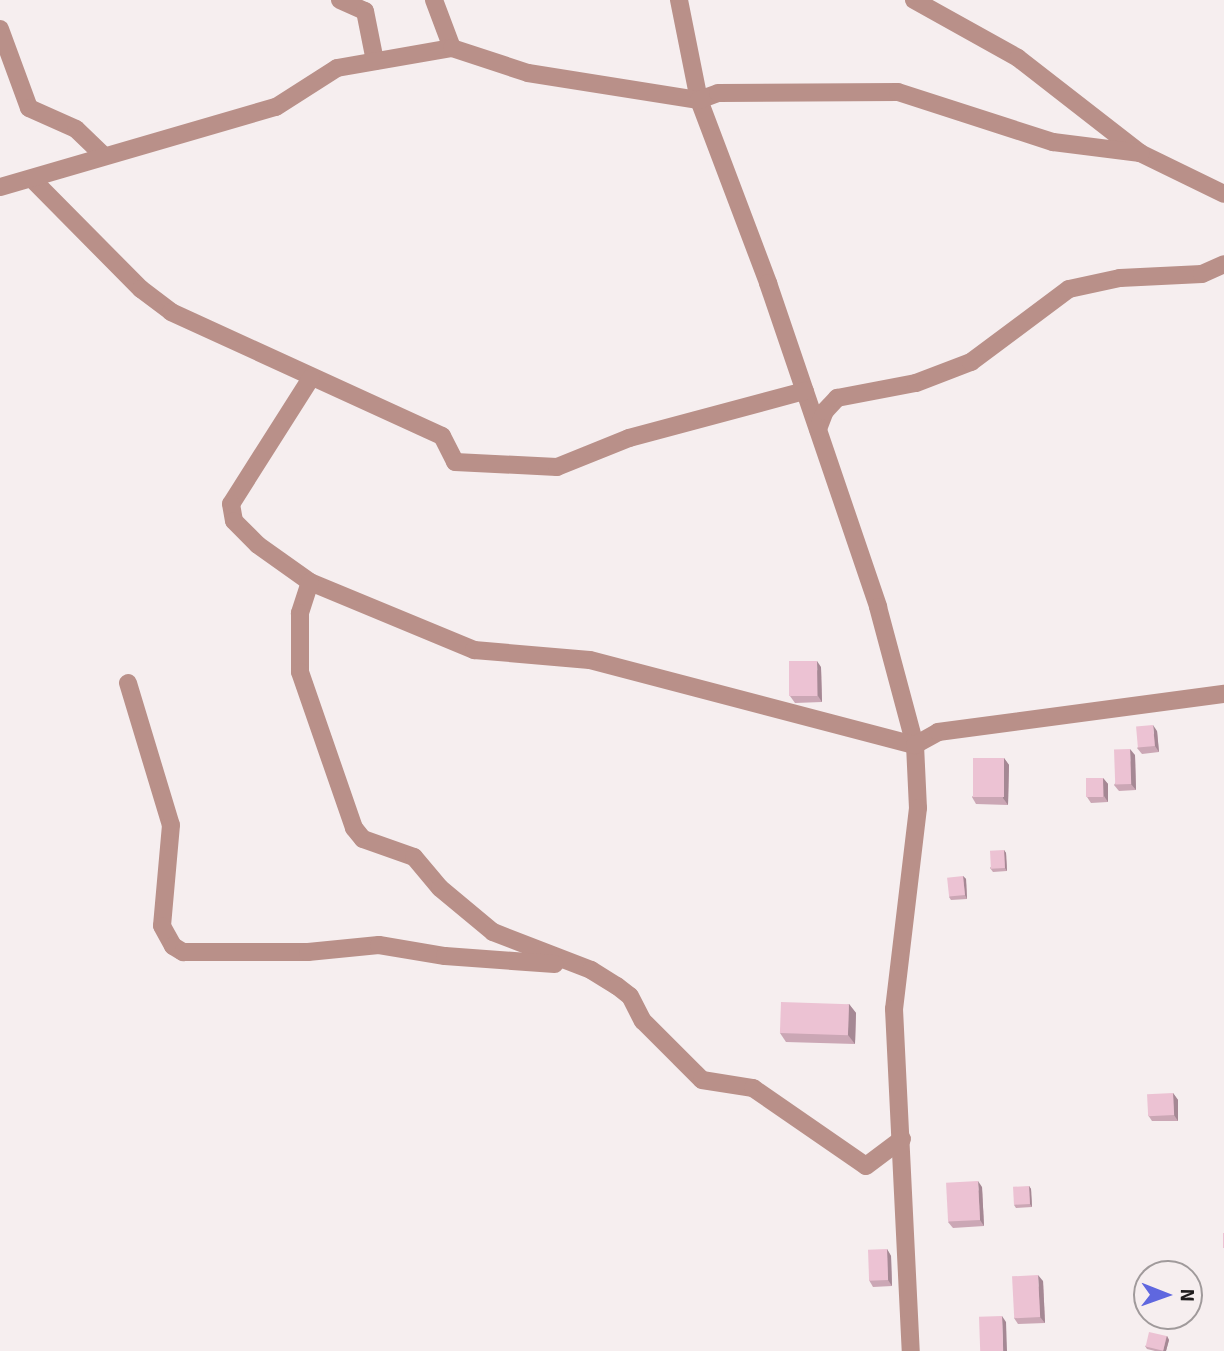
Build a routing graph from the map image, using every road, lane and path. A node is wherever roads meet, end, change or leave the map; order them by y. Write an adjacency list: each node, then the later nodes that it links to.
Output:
1 (341, 0): 7 (street)
2 (434, 0): 6 (street)
3 (679, 0): 8 (street)
4 (914, 0): 9 (street)
5 (0, 29): 10 (street)
6 (452, 48): 7 (street); 8 (street)
7 (375, 61): 10 (street)
8 (699, 100): 9 (street); 16 (street)
9 (1140, 153): 13 (street)
10 (104, 156): 11 (street)
11 (32, 179): 12 (street); 15 (street)
12 (0, 187)
13 (1224, 194)
14 (1224, 264): 17 (street)
15 (311, 378): 16 (street); 18 (street)
16 (805, 391): 17 (street)
17 (818, 429): 21 (street)
18 (310, 582): 21 (street); 22 (street)
19 (128, 683): 22 (street)
20 (1224, 694): 21 (street)
21 (915, 745): 23 (street)
22 (580, 966): 23 (street)
23 (902, 1139): 24 (street)
24 (911, 1351)

